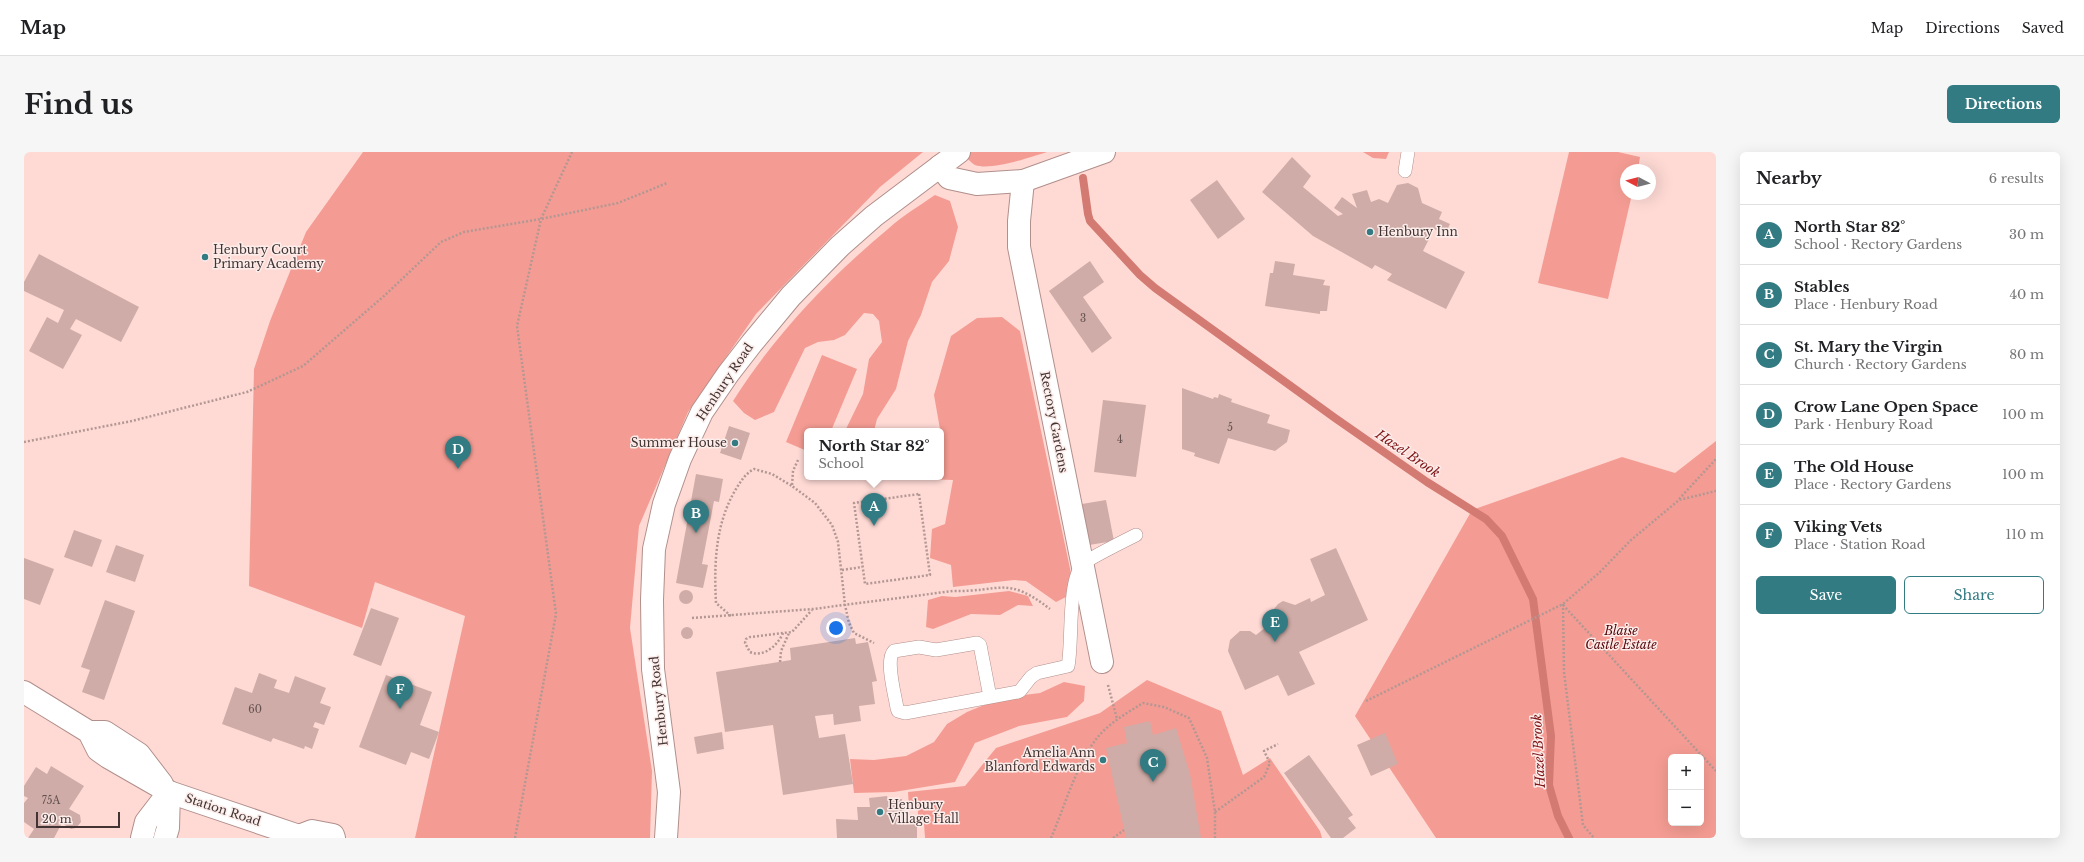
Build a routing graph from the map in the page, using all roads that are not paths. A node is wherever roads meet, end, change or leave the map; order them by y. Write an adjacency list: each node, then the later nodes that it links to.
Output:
1 (960, 152): 4 (main road, Henbury Road)
2 (1104, 152): 6 (main road)
3 (1408, 152): 5 (lane)
4 (940, 166): 6 (main road); 17 (main road, Henbury Road)
5 (1405, 171)
6 (1023, 181): 8 (main road, Rectory Gardens)
7 (1136, 535): 8 (lane)
8 (1083, 564): 9 (main road, Rectory Gardens); 11 (lane)
9 (1102, 662)
10 (24, 692): 12 (main road, Station Road)
11 (990, 697): 11 (lane)
12 (169, 792): 13 (main road, Station Road); 14 (main road); 15 (main road)
13 (300, 837): 16 (main road, Station Road)
14 (142, 838)
15 (165, 838)
16 (334, 838)
17 (666, 838)

